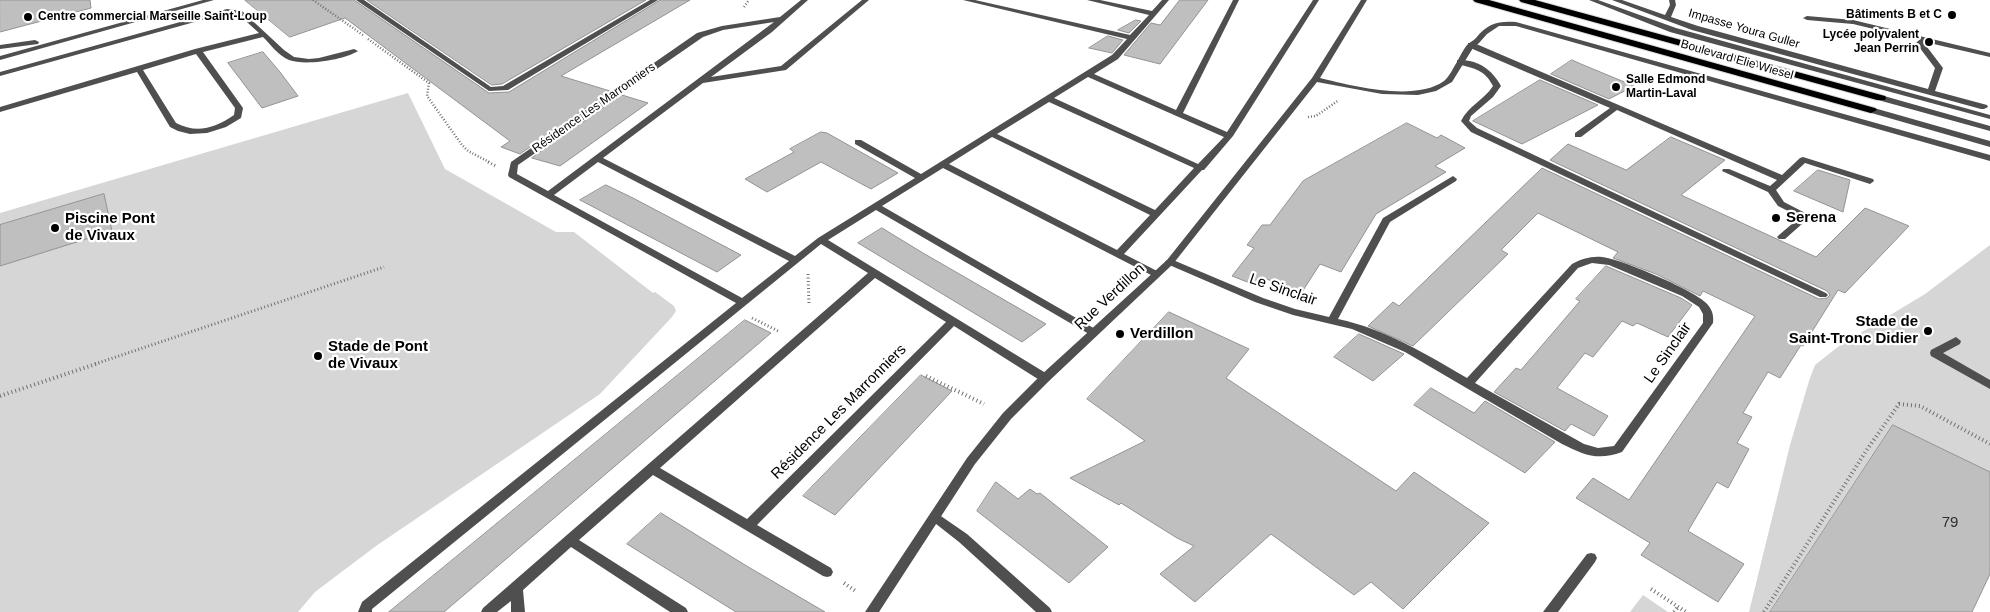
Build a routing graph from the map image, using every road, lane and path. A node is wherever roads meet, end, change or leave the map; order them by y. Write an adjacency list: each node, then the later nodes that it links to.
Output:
1 (188, 0): 27 (street)
2 (210, 0): 31 (street)
3 (313, 0): 60 (path)
4 (359, 0): 5 (street)
5 (655, 0)
6 (805, 0): 22 (street)
7 (866, 0): 37 (street)
8 (966, 0): 24 (street)
9 (1090, 0): 19 (street)
10 (1166, 0): 19 (street)
11 (1236, 0): 47 (street)
12 (1316, 0): 52 (street)
13 (1364, 0): 36 (street, Rue Verdillon)
14 (1478, 0): 45 (highway, Boulevard Elie Wiesel)
15 (1524, 0): 41 (highway, Boulevard Elie Wiesel)
16 (1592, 0): 48 (street)
17 (1615, 0): 20 (street, Impasse Youra Guller)
18 (1672, 0): 20 (street)
19 (1154, 14): 24 (street)
20 (1666, 18): 38 (street, Impasse Youra Guller)
21 (1807, 18): 25 (street)
22 (782, 19): 37 (street); 60 (street, Résidence Les Marronniers)
23 (264, 34): 28 (street); 29 (street); 34 (street)
24 (1132, 38): 35 (street)
25 (1923, 40): 30 (street); 38 (street)
26 (1471, 45): 32 (street); 42 (street); 56 (street)
27 (0, 47)
28 (198, 51): 33 (street); 33 (street)
29 (354, 51)
30 (1990, 55)
31 (0, 58)
32 (1460, 62): 36 (street); 78 (street)
33 (139, 69): 44 (street)
34 (0, 74)
35 (1088, 74): 39 (street); 47 (street)
36 (1315, 79): 46 (street, Rue Verdillon)
37 (701, 81): 55 (street)
38 (1931, 92): 43 (street, Impasse Youra Guller)
39 (1049, 98): 50 (street); 58 (street)
40 (1341, 98): 46 (path)
41 (1880, 98): 49 (street, Boulevard Elie Wiesel)
42 (1616, 107): 51 (street); 63 (street)
43 (1988, 107)
44 (0, 110)
45 (1870, 110): 54 (street, Boulevard Elie Wiesel)
46 (1289, 112): 74 (street, Rue Verdillon)
47 (1178, 114): 52 (street)
48 (1990, 117)
49 (1990, 129)
50 (991, 134): 57 (street); 68 (street)
51 (1578, 135)
52 (1229, 136): 58 (street)
53 (858, 142): 61 (street)
54 (1990, 144)
55 (597, 158): 66 (street); 73 (street)
56 (1990, 158)
57 (944, 164): 61 (street); 72 (street)
58 (1201, 168): 68 (street)
59 (1726, 171): 65 (street)
60 (512, 175): 66 (street)
61 (921, 178): 67 (street)
62 (1453, 179): 80 (street)
63 (1783, 179): 64 (street); 65 (street)
64 (1870, 181)
65 (1770, 190): 69 (street)
66 (548, 195): 79 (street)
67 (876, 206): 70 (street); 83 (street)
68 (1156, 214): 72 (street)
69 (1782, 237)
70 (821, 240): 71 (street); 76 (street)
71 (810, 249): 73 (street); 82 (path)
72 (1119, 254): 77 (street)
73 (796, 260): 79 (street)
74 (1170, 262): 77 (street, Rue Verdillon); 80 (street, Le Sinclair)
75 (384, 267): 89 (path)
76 (874, 273): 81 (street); 82 (street)
77 (1156, 274): 83 (street, Rue Verdillon)
78 (1823, 295)
79 (743, 303): 101 (street)
80 (1332, 321): 87 (street, Le Sinclair)
81 (952, 322): 85 (street, Résidence Les Marronniers); 86 (street)
82 (815, 326): 92 (street)
83 (1093, 332): 86 (street, Rue Verdillon)
84 (1956, 341): 88 (street)
85 (907, 367): 90 (path); 94 (street, Résidence Les Marronniers)
86 (1045, 378): 93 (street, Rue Verdillon)
87 (1468, 384): 87 (street, Le Sinclair)
88 (1990, 385)
89 (0, 396)
90 (984, 404)
91 (1990, 444): 110 (path)
92 (653, 469): 94 (street); 95 (street)
93 (935, 517): 105 (street, Rue Verdillon); 106 (street)
94 (748, 526): 97 (street)
95 (571, 541): 98 (street); 104 (street)
96 (1591, 558): 107 (street)
97 (827, 572)
98 (516, 588): 102 (street); 103 (street)
99 (1651, 590): 100 (path)
100 (1678, 607): 108 (path); 109 (path)
101 (365, 612)
102 (488, 612)
103 (518, 612)
104 (681, 612)
105 (872, 612)
106 (1044, 612)
107 (1550, 612)
108 (1674, 612)
109 (1686, 612)
110 (1764, 612)

